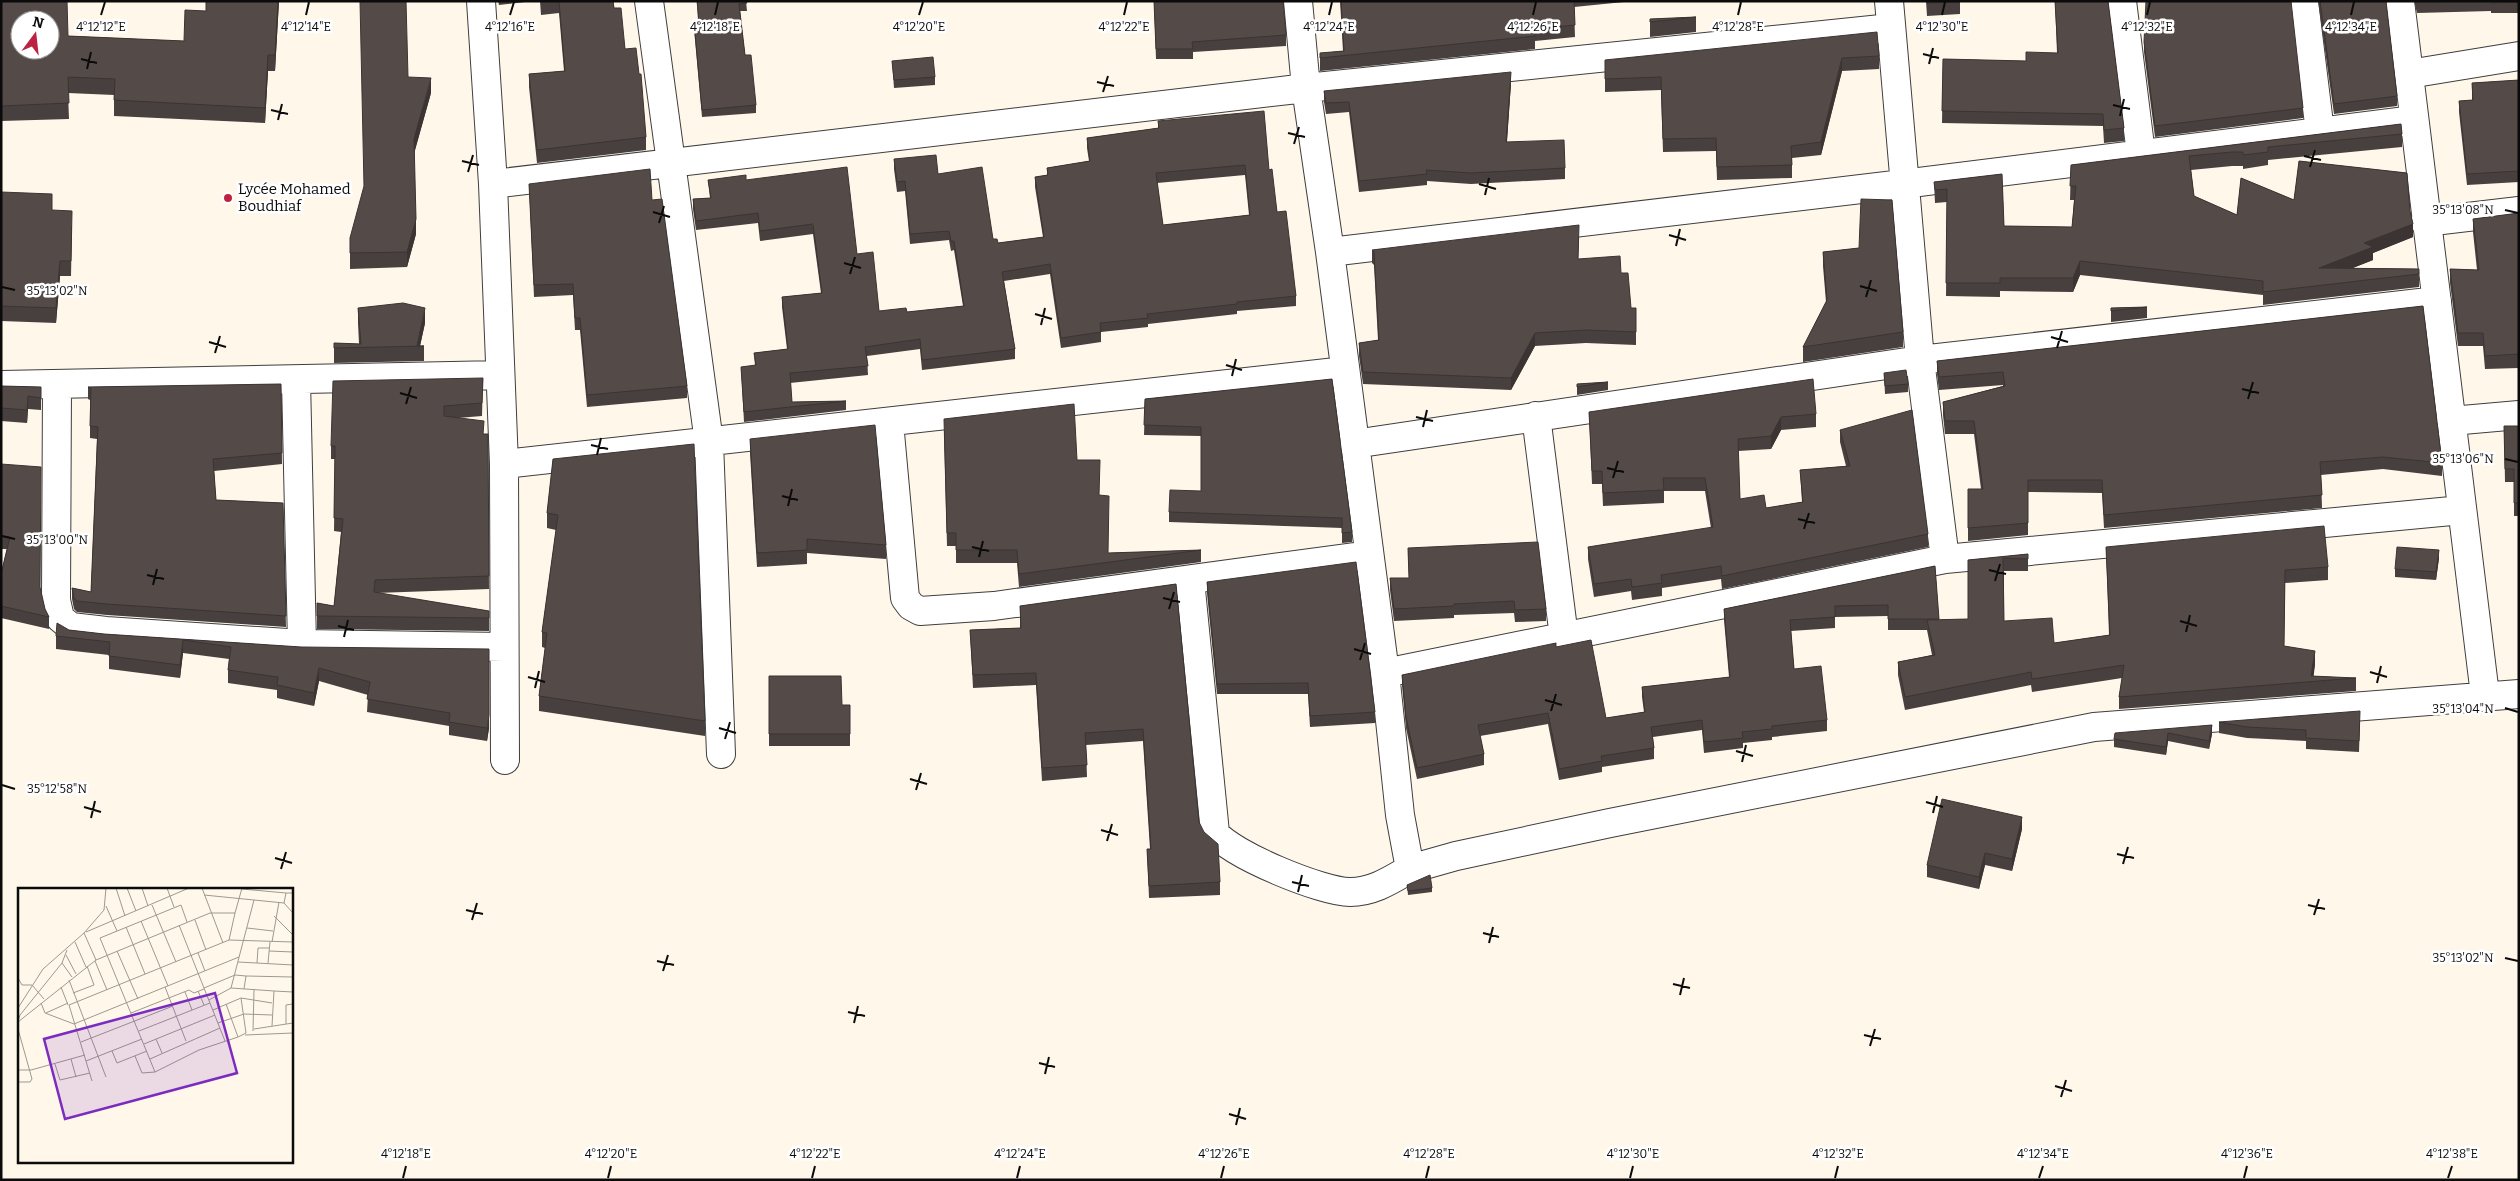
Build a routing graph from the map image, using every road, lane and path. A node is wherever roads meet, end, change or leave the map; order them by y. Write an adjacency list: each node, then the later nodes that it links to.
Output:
1 (481, 1): 16 (street)
2 (649, 1): 15 (street)
3 (1298, 1): 11 (street)
4 (1889, 1): 8 (street)
5 (2122, 1): 14 (street)
6 (2304, 1): 13 (street)
7 (2400, 1): 10 (street)
8 (1891, 28): 11 (street); 17 (street)
9 (2519, 56): 10 (street)
10 (2409, 74): 12 (street)
11 (1306, 88): 15 (street); 20 (street)
12 (2414, 120): 13 (street); 19 (street)
13 (2320, 132): 14 (street)
14 (2141, 154): 17 (street)
15 (671, 163): 16 (street); 32 (street)
16 (494, 184): 24 (street)
17 (1904, 184): 20 (street); 22 (street)
18 (2519, 211): 19 (street)
19 (2425, 222): 21 (street)
20 (1330, 252): 23 (street)
21 (2436, 301): 22 (street); 30 (street)
22 (1920, 360): 29 (street); 37 (street)
23 (1345, 371): 31 (street); 33 (street)
24 (500, 376): 25 (street); 34 (street)
25 (296, 380): 27 (street); 40 (street)
26 (1, 384): 27 (street)
27 (56, 385): 40 (street)
28 (2519, 415): 30 (street)
29 (1536, 416): 33 (street); 39 (street)
30 (2451, 421): 35 (street)
31 (888, 422): 32 (street); 38 (street)
32 (709, 442): 34 (street); 45 (street)
33 (1354, 444): 36 (street)
34 (504, 464): 41 (street)
35 (2462, 510): 37 (street); 44 (street)
36 (1369, 555): 38 (street); 42 (street)
37 (1944, 559): 39 (street)
38 (1190, 580): 47 (street)
39 (1564, 637): 42 (street)
40 (302, 644): 41 (street)
41 (504, 647): 46 (street)
42 (1384, 673): 47 (street)
43 (2519, 694): 44 (street)
44 (2485, 695): 47 (street)
45 (721, 754)
46 (505, 760)
47 (1410, 869)

